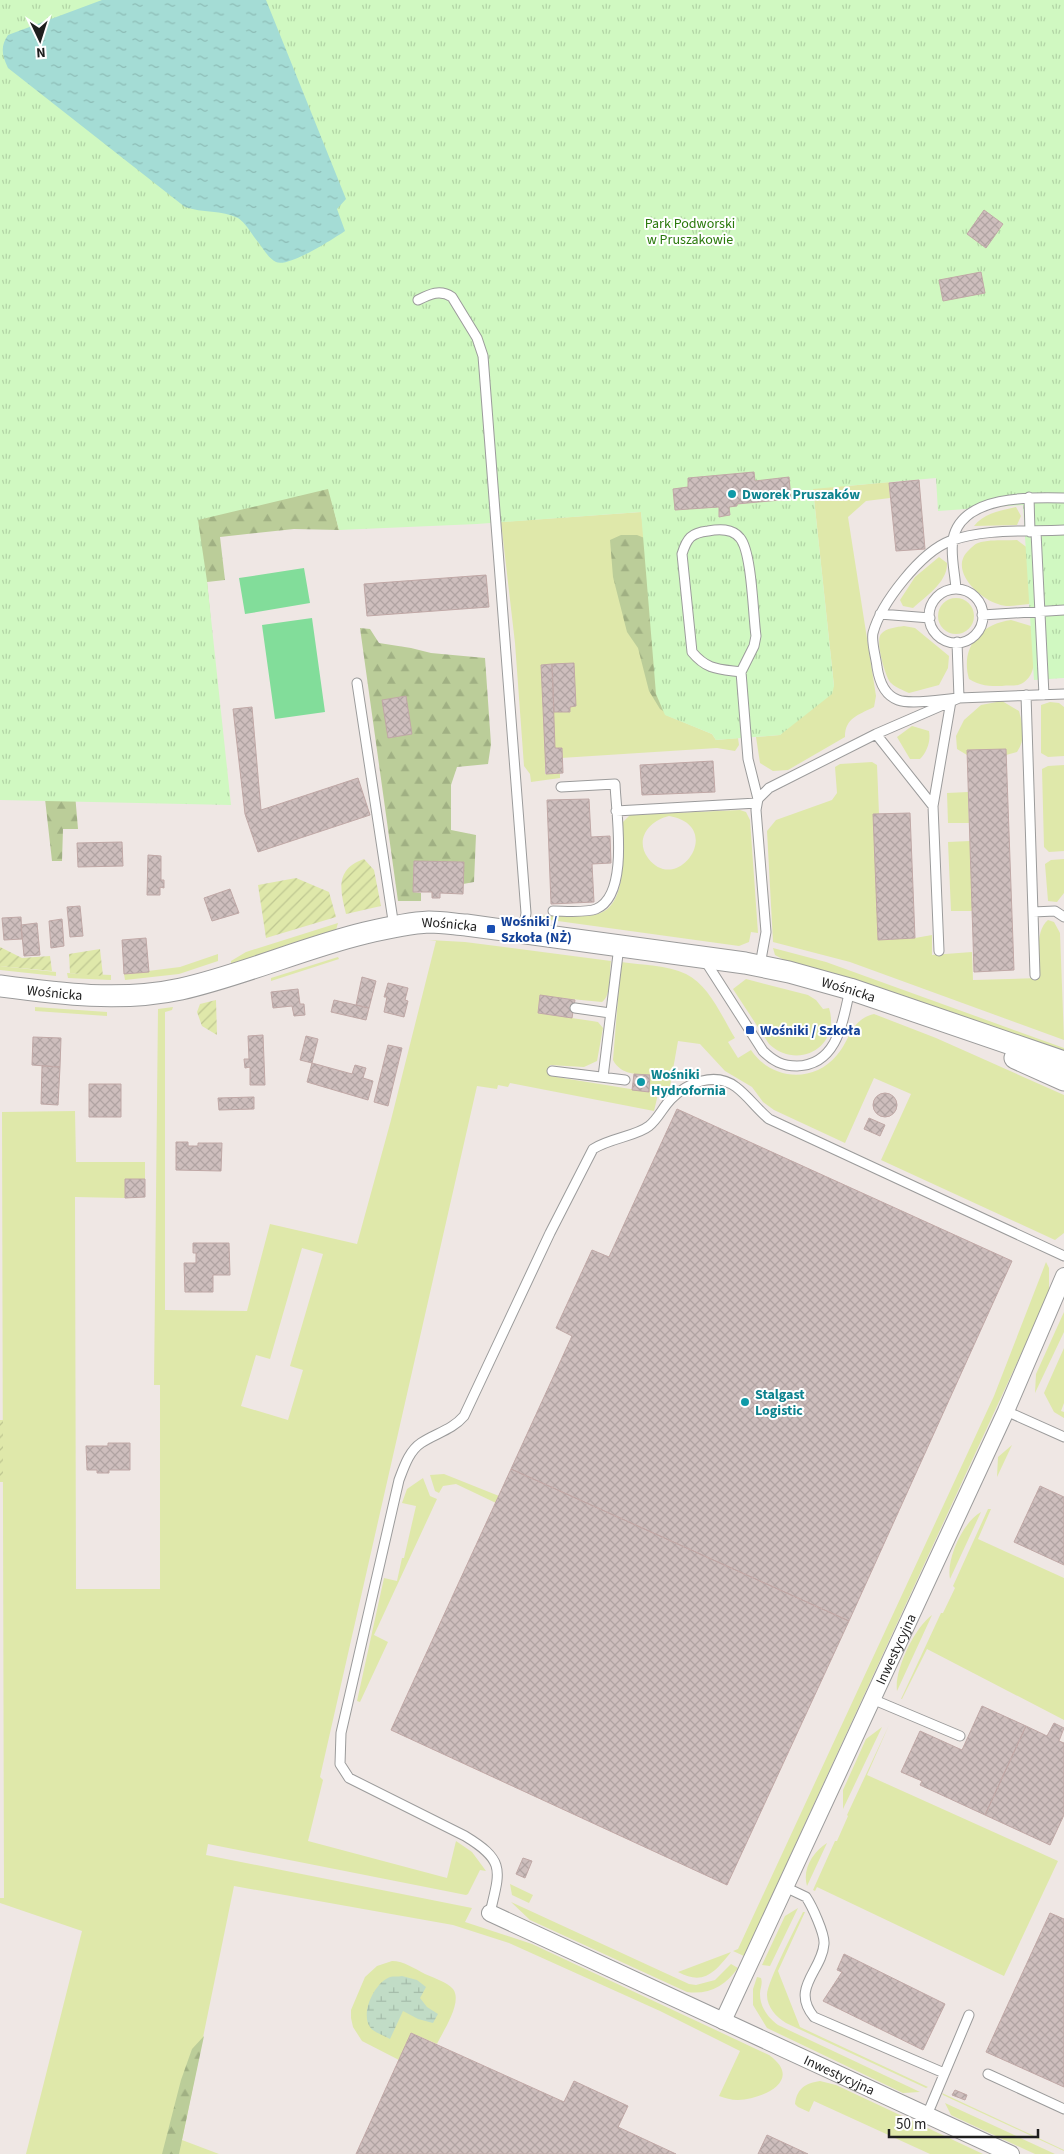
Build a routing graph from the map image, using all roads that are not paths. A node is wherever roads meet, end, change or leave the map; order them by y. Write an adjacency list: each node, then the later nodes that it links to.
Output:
1 (418, 300): 29 (lane)
2 (1029, 497): 3 (lane); 5 (lane); 6 (lane)
3 (1064, 498)
4 (1064, 530): 5 (lane)
5 (1033, 532): 6 (lane); 9 (lane)
6 (953, 541): 7 (lane); 10 (lane)
7 (956, 589): 11 (lane); 12 (lane)
8 (1064, 610): 9 (lane)
9 (1040, 611): 11 (lane); 18 (lane)
10 (880, 614): 12 (lane); 19 (lane)
11 (982, 615): 13 (lane)
12 (930, 618): 13 (lane)
13 (957, 642): 19 (lane)
14 (740, 672): 14 (lane); 22 (lane)
15 (357, 683): 28 (lane)
16 (1064, 694): 18 (lane)
17 (1026, 695): 18 (lane); 19 (lane); 26 (lane)
18 (1044, 695)
19 (955, 699): 20 (lane); 23 (lane)
20 (876, 734): 22 (lane); 23 (lane)
21 (561, 787): 24 (lane)
22 (758, 801): 24 (lane); 33 (lane)
23 (933, 806): 31 (lane)
24 (616, 811): 25 (lane)
25 (553, 911)
26 (1033, 912): 27 (lane); 34 (lane)
27 (1064, 917)
28 (394, 927): 29 (street, Wośnicka); 35 (street, Wośnicka)
29 (523, 933): 30 (street, Wośnicka)
30 (619, 946): 32 (street, Wośnicka); 38 (lane)
31 (939, 951)
32 (703, 958): 33 (street, Wośnicka); 36 (lane)
33 (760, 966): 36 (street, Wośnicka)
34 (1035, 975)
35 (0, 986)
36 (850, 989): 39 (street, Wośnicka)
37 (575, 1008): 38 (lane)
38 (610, 1013): 42 (lane)
39 (929, 1017): 40 (street, Wośnicka); 44 (street, Wośnicka)
40 (1064, 1062)
41 (552, 1071): 42 (lane)
42 (603, 1077): 43 (lane)
43 (626, 1080)
44 (1064, 1080)
45 (1064, 1256): 52 (lane)
46 (1064, 1276): 47 (street, Inwestycyjna)
47 (1006, 1411): 48 (lane); 49 (street, Inwestycyjna)
48 (1064, 1437)
49 (872, 1699): 50 (lane); 51 (street, Inwestycyjna)
50 (960, 1736)
51 (785, 1887): 54 (street, Inwestycyjna); 55 (lane)
52 (490, 1913): 54 (street, Inwestycyjna)
53 (969, 2015): 55 (lane)
54 (723, 2021): 58 (street, Inwestycyjna)
55 (944, 2073): 58 (lane)
56 (988, 2074): 57 (lane)
57 (1064, 2109)
58 (926, 2115): 59 (street, Inwestycyjna)
59 (1011, 2154)

